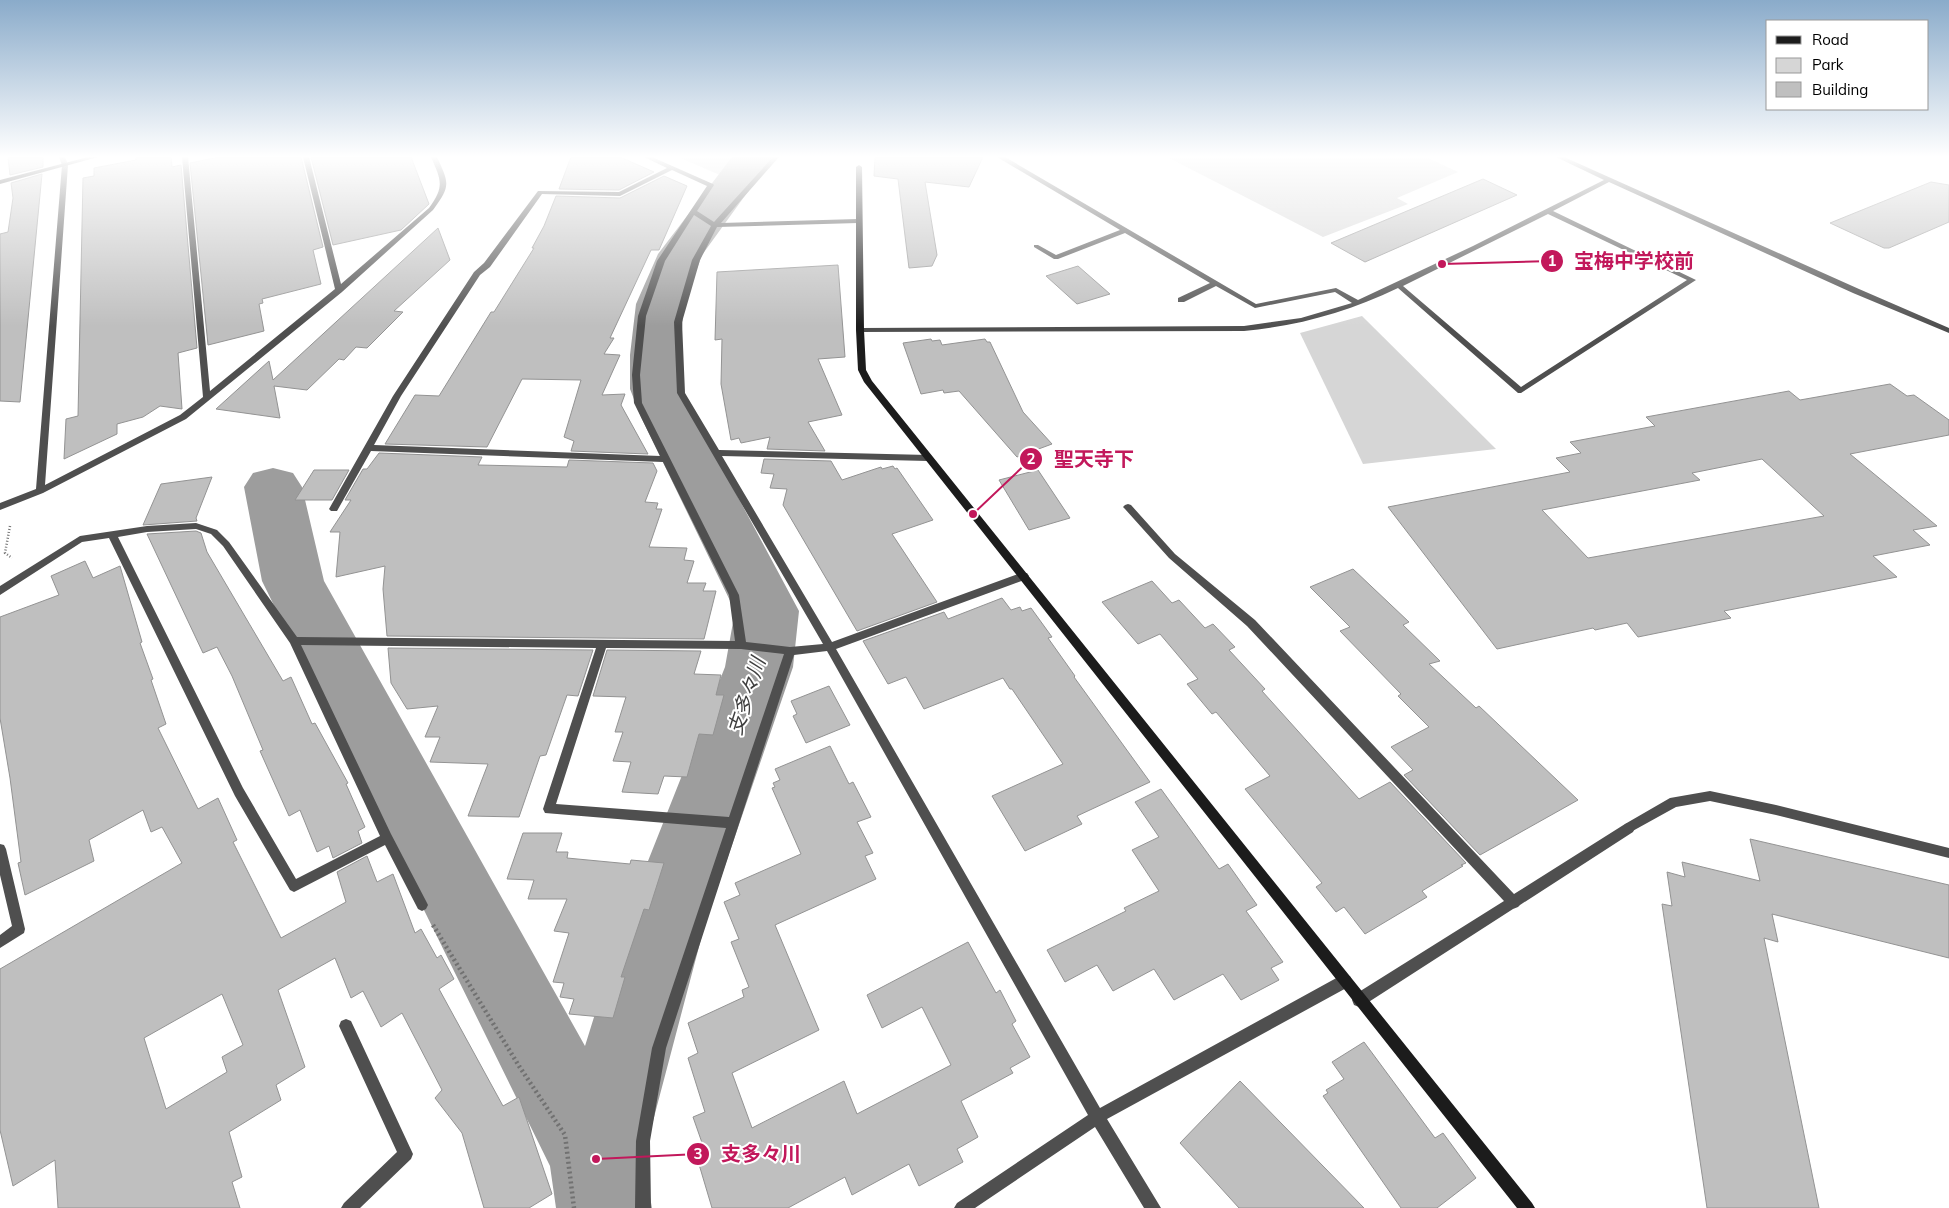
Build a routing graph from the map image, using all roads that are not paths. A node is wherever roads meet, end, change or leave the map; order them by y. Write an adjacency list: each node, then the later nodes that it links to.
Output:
1 (60, 213): 30 (street)
2 (190, 213): 25 (street)
3 (320, 213): 20 (street)
4 (426, 213): 20 (street)
5 (524, 213): 26 (street)
6 (693, 213): 29 (street)
7 (696, 213): 15 (street)
8 (725, 213): 15 (street)
9 (858, 213): 14 (street)
10 (1097, 213): 16 (street)
11 (1543, 213): 19 (street)
12 (1553, 213): 19 (street)
13 (1683, 213): 24 (street)
14 (858, 221): 15 (street); 23 (street)
15 (715, 225): 27 (street)
16 (1125, 230): 17 (street); 18 (street)
17 (1036, 246)
18 (1216, 284): 21 (street); 22 (street)
19 (1398, 285): 22 (street)
20 (339, 290): 25 (street)
21 (1181, 300)
22 (1357, 303): 23 (street)
23 (860, 330): 28 (street)
24 (1949, 331)
25 (208, 399): 30 (street)
26 (368, 448): 29 (street); 33 (street)
27 (716, 453): 28 (street); 40 (street)
28 (928, 458): 35 (street)
29 (666, 459): 39 (street)
30 (40, 491): 31 (street)
31 (0, 507)
32 (1128, 507): 46 (street)
33 (334, 508)
34 (112, 534): 36 (street); 37 (street); 43 (street)
35 (1024, 576): 40 (street); 49 (street)
36 (0, 591)
37 (294, 641): 38 (street); 43 (street)
38 (602, 644): 39 (street); 42 (street)
39 (742, 645): 41 (street)
40 (830, 647): 41 (street); 52 (street)
41 (790, 651): 42 (street)
42 (733, 823): 54 (street)
43 (387, 838): 47 (street)
44 (0, 849): 48 (street)
45 (1949, 853): 46 (street)
46 (1514, 903): 50 (street)
47 (422, 905)
48 (0, 942)
49 (1345, 981): 50 (street); 52 (street)
50 (1359, 1000): 57 (street)
51 (346, 1026): 53 (street)
52 (1097, 1117): 55 (street); 56 (street)
53 (349, 1208)
54 (643, 1208)
55 (962, 1208)
56 (1153, 1208)
57 (1527, 1208)

